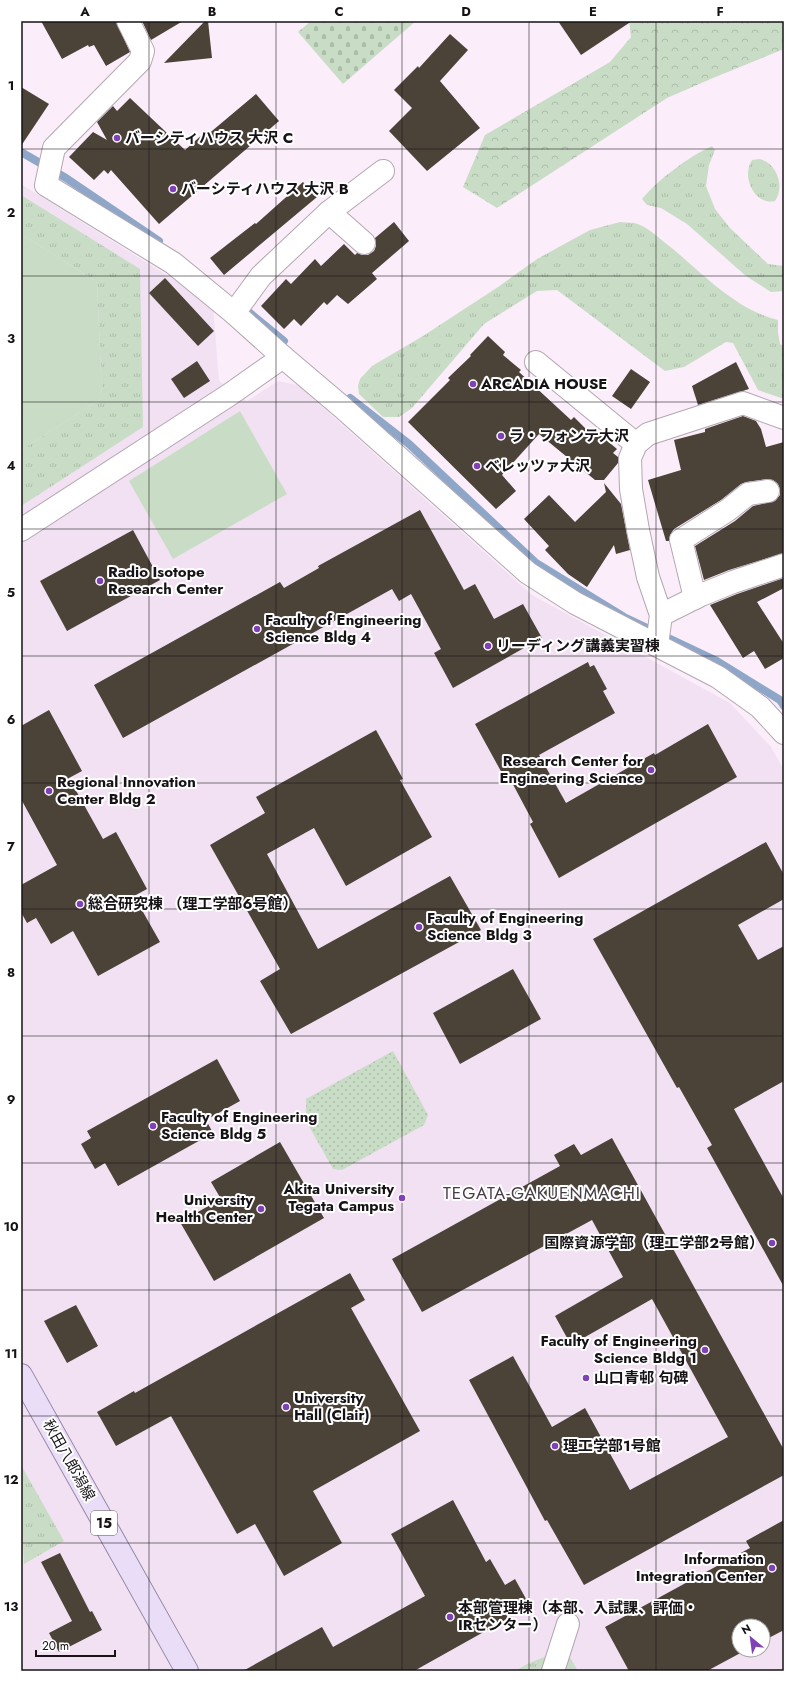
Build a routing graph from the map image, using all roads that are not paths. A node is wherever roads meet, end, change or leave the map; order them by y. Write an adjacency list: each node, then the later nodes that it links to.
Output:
1 (128, 21): 5 (street)
2 (383, 171): 3 (street)
3 (329, 212): 4 (street); 5 (street)
4 (364, 243)
5 (234, 313): 6 (street)
6 (283, 357): 11 (street); 15 (street)
7 (536, 362): 9 (street)
8 (784, 418): 9 (street)
9 (636, 444): 14 (street)
10 (768, 490): 13 (street)
11 (21, 530)
12 (784, 565): 13 (street)
13 (695, 598): 14 (street)
14 (661, 616): 15 (street)
15 (658, 644): 16 (street)
16 (784, 733)
17 (21, 1375): 19 (main road, 秋田八郎潟線 / 15)
18 (568, 1624): 20 (street)
19 (186, 1671)
20 (553, 1671)

